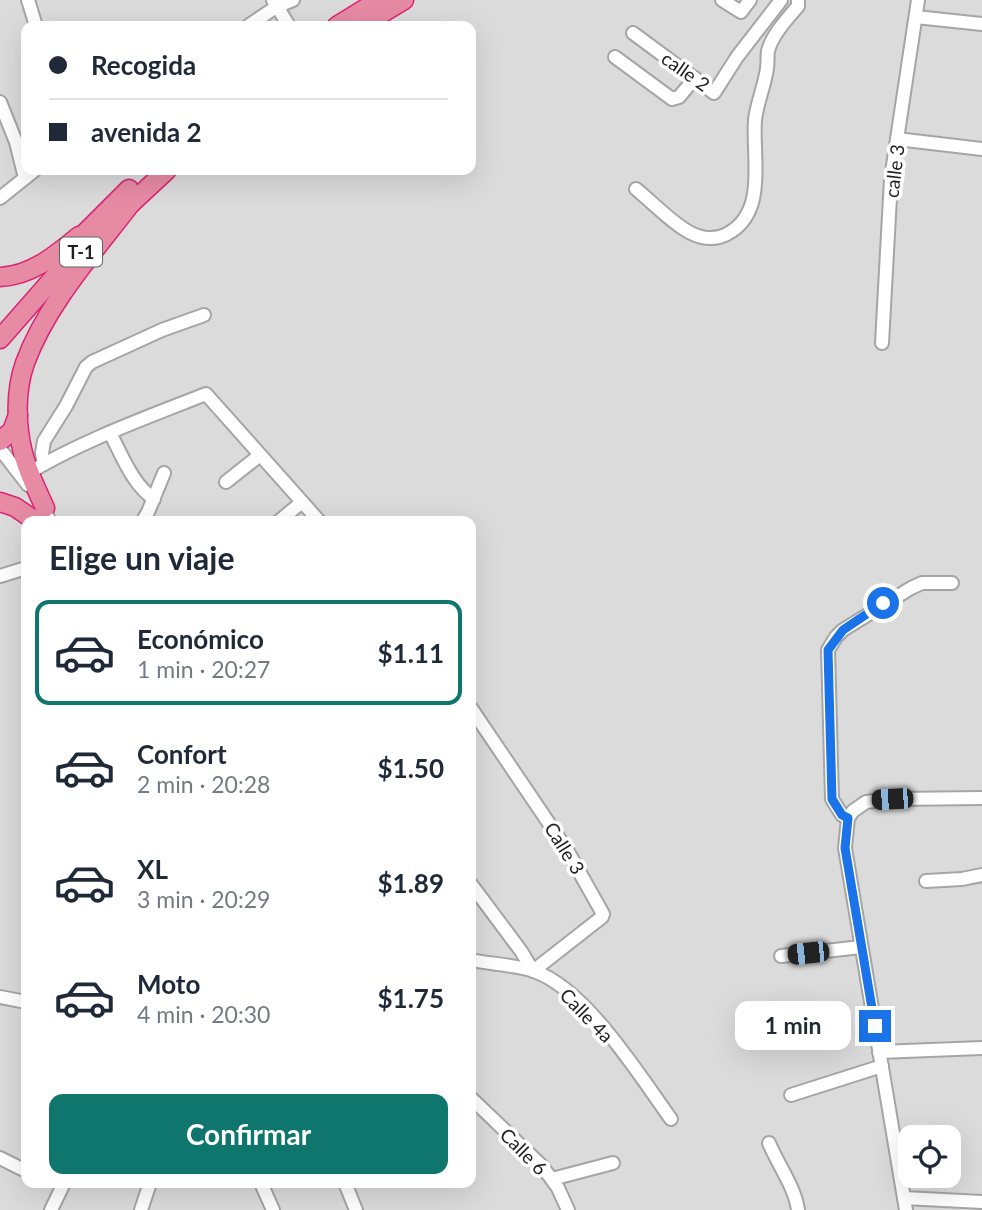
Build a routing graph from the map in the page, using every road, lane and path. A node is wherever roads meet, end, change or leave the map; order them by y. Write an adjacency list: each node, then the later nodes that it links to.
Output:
1 (28, 0): 12 (street)
2 (293, 0): 10 (street)
3 (379, 0): 15 (highway)
4 (404, 0): 16 (highway)
5 (722, 0): 6 (street)
6 (750, 0)
7 (781, 0): 20 (street, calle 2)
8 (797, 0): 28 (street)
9 (918, 0): 11 (street, calle 3)
10 (274, 4): 13 (street); 14 (street)
11 (916, 17): 17 (street); 22 (street, calle 3)
12 (34, 21)
13 (254, 21)
14 (286, 21)
15 (346, 21)
16 (369, 21)
17 (982, 24)
18 (633, 33): 20 (street, calle 2)
19 (615, 57): 20 (street)
20 (695, 78)
21 (0, 102): 24 (street)
22 (897, 139): 23 (street); 36 (street, calle 3)
23 (982, 149)
24 (21, 153)
25 (29, 175): 29 (street)
26 (144, 175): 31 (highway, T-1)
27 (162, 175): 30 (highway, T-1)
28 (636, 189)
29 (0, 198)
30 (132, 202): 35 (highway, T-1); 37 (highway)
31 (88, 230): 32 (highway); 34 (highway, T-1)
32 (0, 277)
33 (204, 315): 42 (street)
34 (0, 322)
35 (0, 339)
36 (882, 343)
37 (18, 415): 39 (highway); 42 (highway)
38 (110, 433): 41 (street); 42 (street); 45 (street)
39 (0, 441)
40 (0, 449): 42 (street)
41 (260, 455): 44 (street); 47 (street)
42 (32, 472): 49 (highway)
43 (164, 473): 45 (street)
44 (226, 482)
45 (154, 499): 50 (street)
46 (0, 502): 48 (highway)
47 (302, 502): 51 (street); 52 (street)
48 (41, 516)
49 (44, 516)
50 (145, 516)
51 (285, 516)
52 (315, 516)
53 (21, 570): 54 (street)
54 (0, 576)
55 (952, 583): 58 (street)
56 (476, 721): 65 (street, Calle 3)
57 (982, 798): 58 (street)
58 (848, 818): 62 (street)
59 (982, 875): 60 (street)
60 (926, 881)
61 (476, 891): 65 (street)
62 (861, 947): 63 (street); 69 (street)
63 (781, 956)
64 (476, 961): 65 (street, Calle 4a)
65 (533, 971): 73 (street, Calle 4a)
66 (0, 997): 67 (street)
67 (21, 1001)
68 (982, 1048): 69 (street)
69 (879, 1052): 70 (street)
70 (882, 1066): 71 (street); 84 (street)
71 (791, 1094)
72 (476, 1103): 78 (street, Calle 6)
73 (671, 1119)
74 (769, 1143): 90 (street)
75 (0, 1158): 77 (street)
76 (613, 1163): 78 (street)
77 (21, 1168)
78 (552, 1179): 89 (street, Calle 6)
79 (58, 1188): 85 (street)
80 (148, 1188): 86 (street)
81 (263, 1188): 87 (street)
82 (347, 1188): 88 (street)
83 (982, 1202): 84 (street)
84 (905, 1204)
85 (51, 1210)
86 (141, 1210)
87 (273, 1210)
88 (356, 1210)
89 (568, 1210)
90 (798, 1210)

